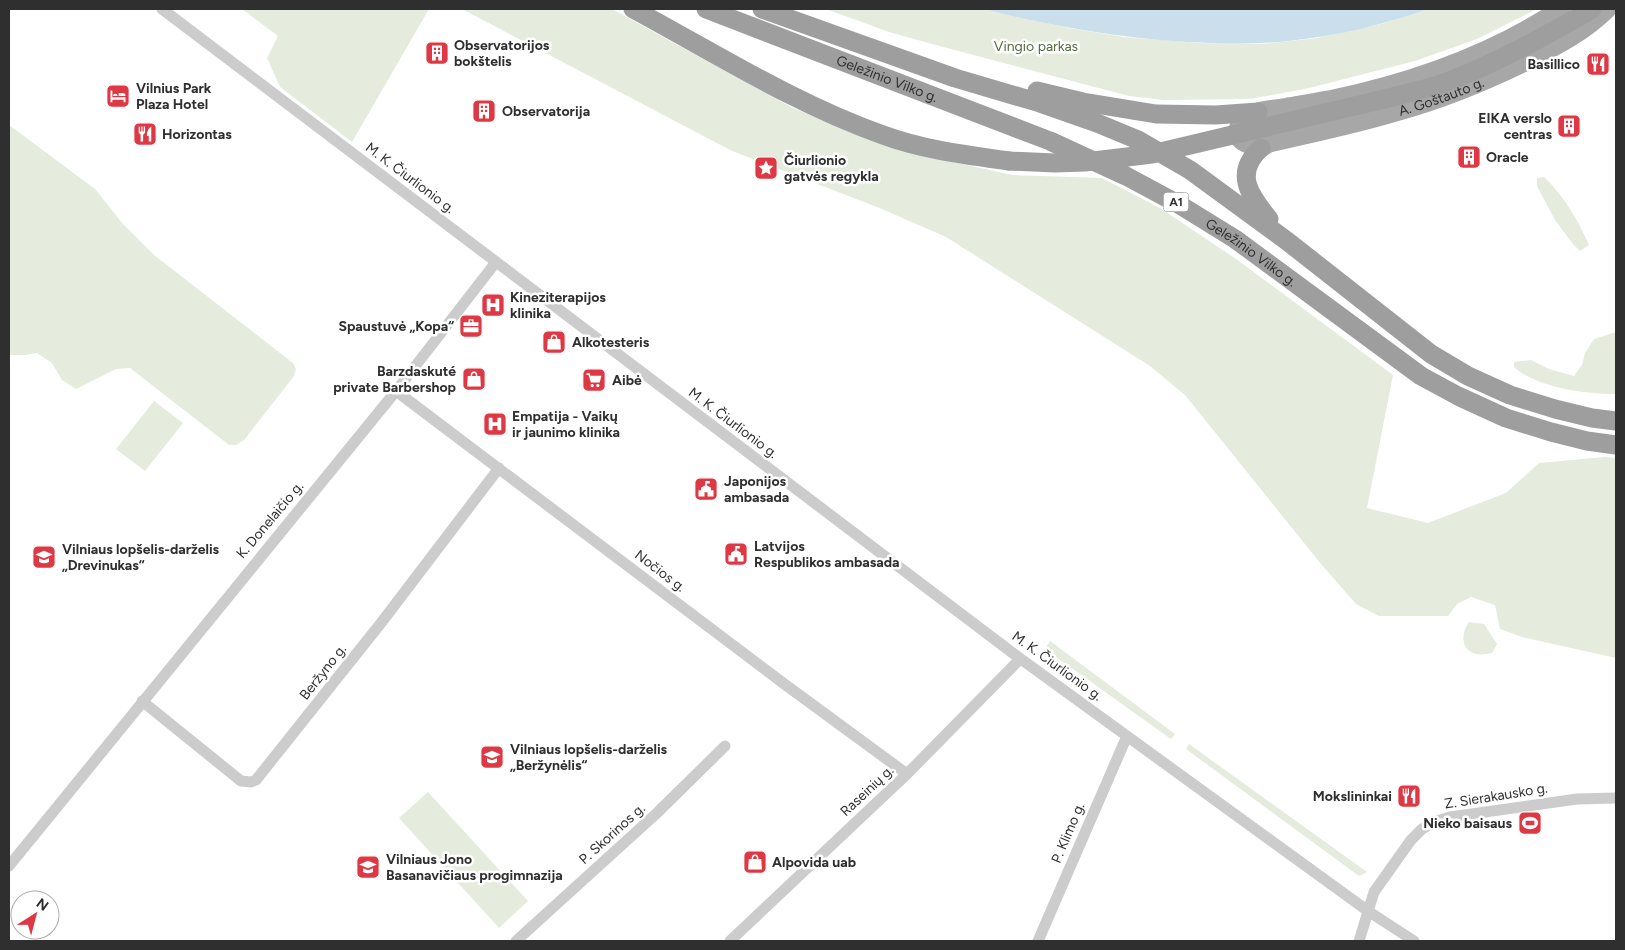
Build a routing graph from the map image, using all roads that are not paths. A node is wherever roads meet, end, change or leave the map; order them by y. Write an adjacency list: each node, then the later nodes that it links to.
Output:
1 (162, 9): 12 (street, M. K. Čiurlionio g.)
2 (633, 9): 6 (highway, bridge)
3 (706, 9): 15 (highway, Geležinio Vilko g. / A1)
4 (762, 9): 8 (highway, Geležinio Vilko g. / A1)
5 (1561, 9): 9 (main road, A. Goštauto g.)
6 (1592, 9)
7 (1607, 9): 10 (main road, A. Goštauto g.)
8 (955, 78): 9 (highway); 11 (highway, Geležinio Vilko g. / A1)
9 (1258, 112): 10 (main road)
10 (1261, 148): 11 (highway)
11 (1288, 242): 14 (highway, Geležinio Vilko g. / A1)
12 (496, 262): 13 (street, K. Donelaičio g.); 17 (street, M. K. Čiurlionio g.)
13 (396, 391): 16 (street, Nočios g.); 18 (street, K. Donelaičio g.)
14 (1616, 421)
15 (1616, 444)
16 (499, 468): 18 (street, Beržyno g.); 21 (street, Nočios g.)
17 (1020, 659): 19 (street, M. K. Čiurlionio g.); 21 (street, Raseinių g.)
18 (142, 701): 23 (street, K. Donelaičio g.)
19 (1127, 736): 24 (street, M. K. Čiurlionio g.); 27 (street, P. Klimo g.)
20 (725, 746): 25 (street, P. Skorinos g.)
21 (907, 774): 26 (street, Raseinių g.)
22 (1616, 798): 24 (street, Z. Sierakausko g.)
23 (9, 866)
24 (1368, 910): 28 (street, Z. Sierakausko g.); 29 (street, M. K. Čiurlionio g.)
25 (516, 941)
26 (730, 941)
27 (1038, 941)
28 (1359, 941)
29 (1414, 941)

